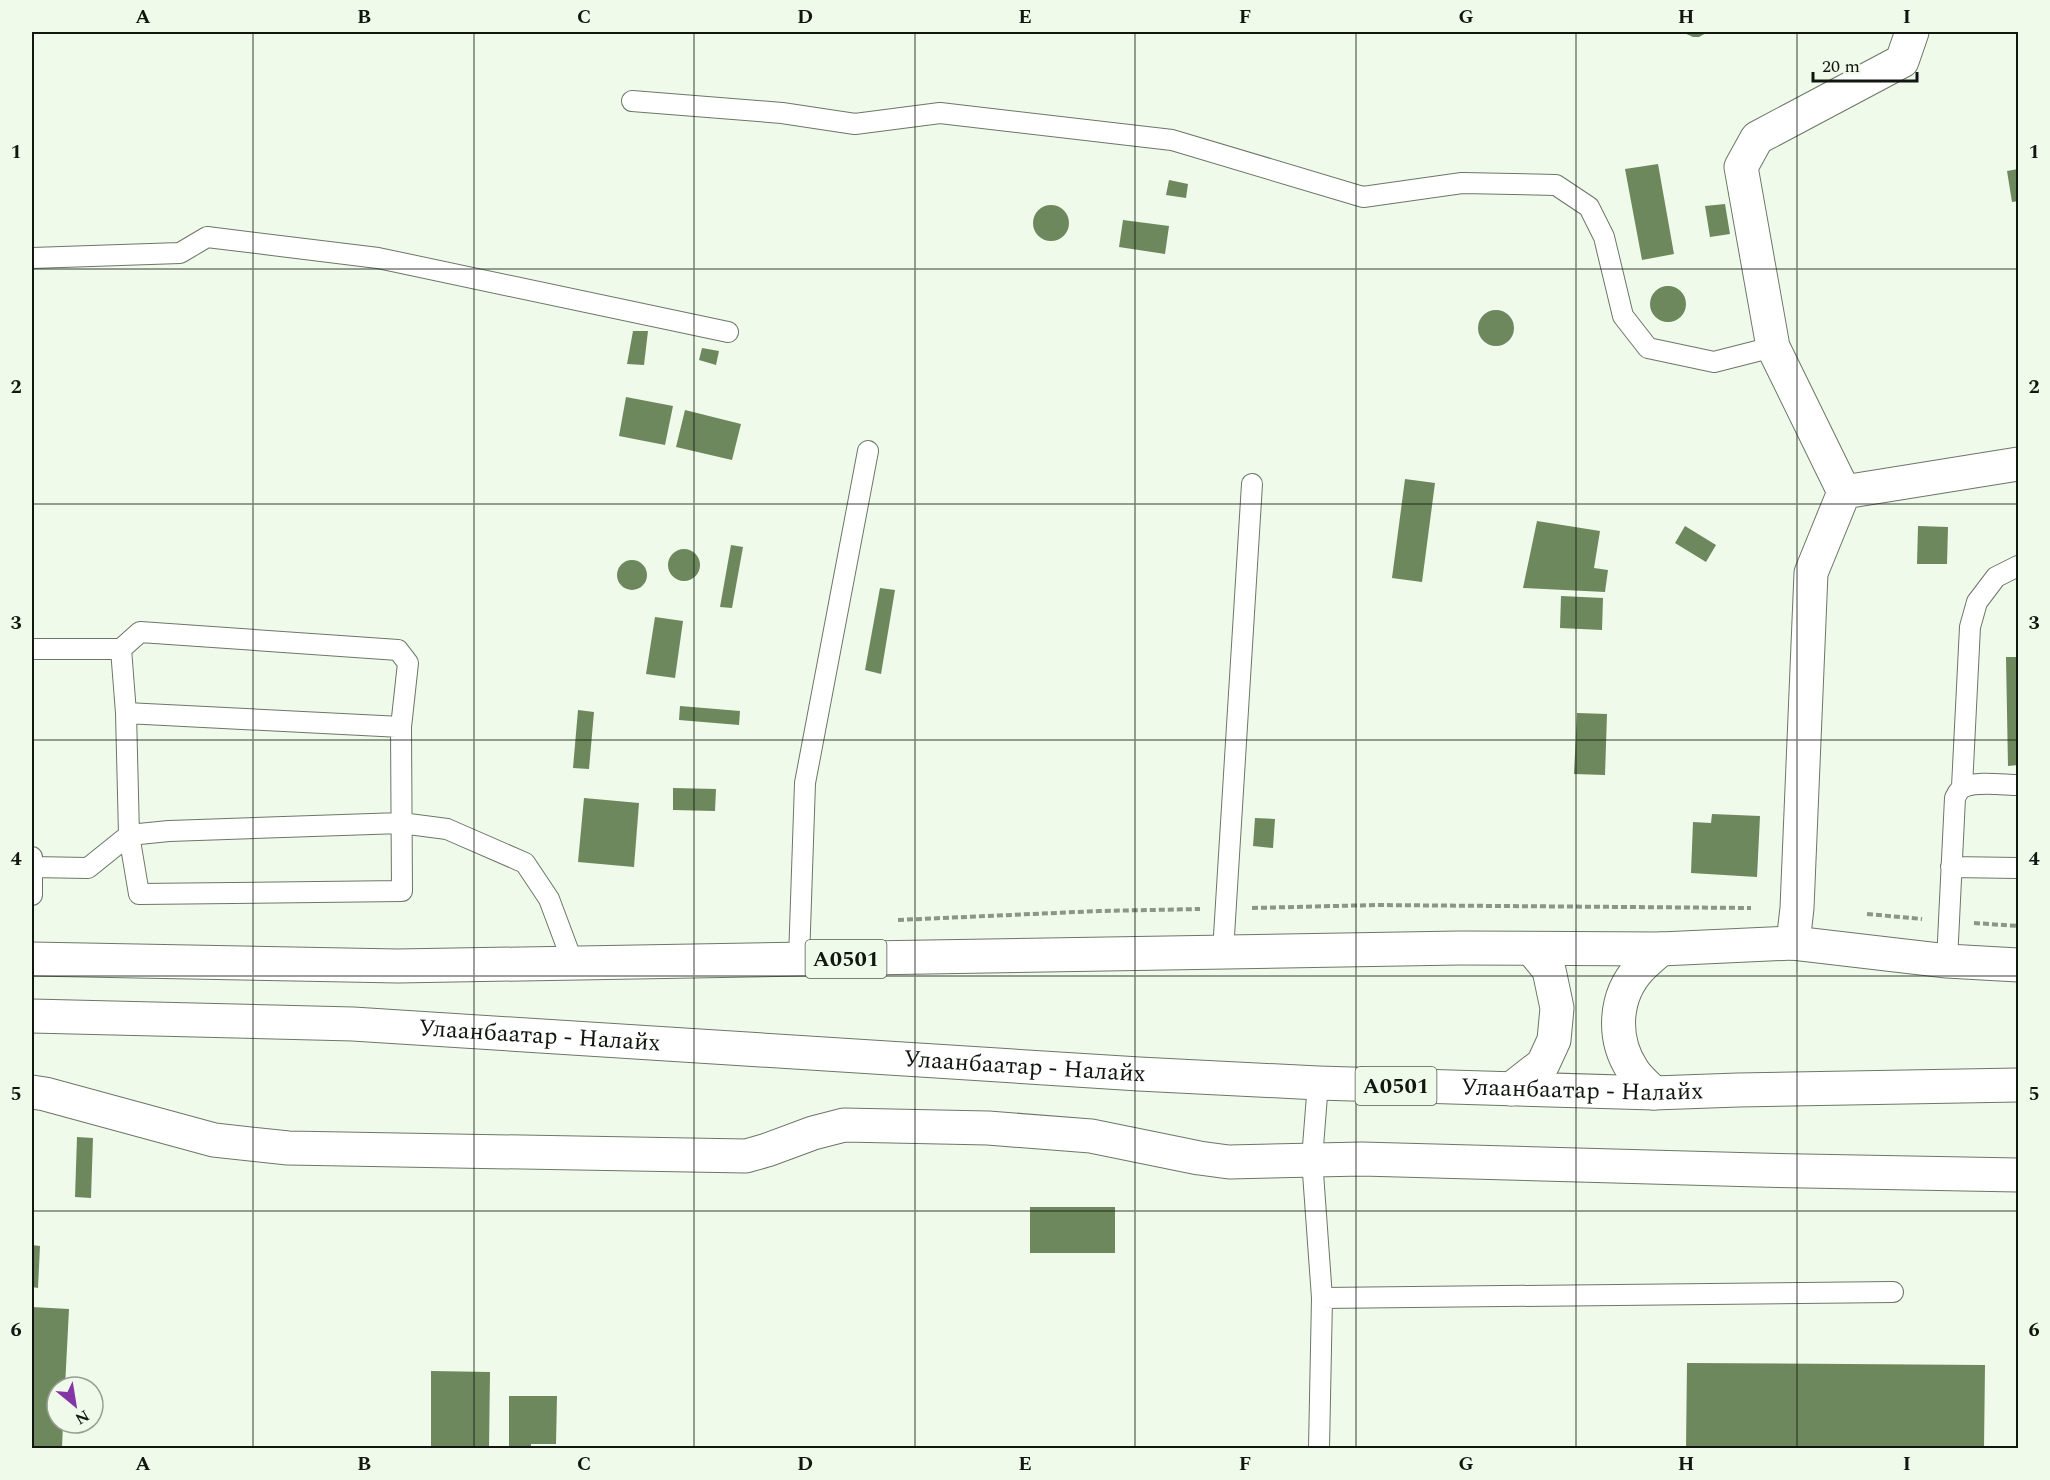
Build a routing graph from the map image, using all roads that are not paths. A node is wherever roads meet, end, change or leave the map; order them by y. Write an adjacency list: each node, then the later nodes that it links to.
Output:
1 (1912, 32): 5 (main road)
2 (632, 101): 5 (lane)
3 (32, 258): 4 (lane)
4 (728, 332)
5 (1773, 347): 9 (main road)
6 (868, 451): 28 (lane)
7 (2019, 464): 9 (main road)
8 (1251, 484): 26 (lane)
9 (1844, 492): 23 (main road)
10 (2019, 566): 16 (lane)
11 (32, 649): 12 (lane)
12 (121, 649): 13 (lane); 14 (lane)
13 (126, 713): 14 (lane); 18 (lane)
14 (401, 727): 17 (lane)
15 (2019, 785): 16 (lane)
16 (1962, 787): 20 (lane)
17 (401, 823): 18 (lane); 18 (lane); 30 (lane)
18 (129, 835): 19 (lane)
19 (32, 864): 22 (lane)
20 (1951, 867): 21 (lane); 29 (lane)
21 (2019, 868)
22 (32, 895)
23 (1793, 943): 25 (main road, A0501); 29 (main road, A0501)
24 (1532, 949): 25 (main road, A0501); 26 (main road, A0501); 35 (main road)
25 (1661, 949): 37 (main road)
26 (1223, 952): 28 (main road, A0501)
27 (32, 959): 30 (main road, A0501)
28 (799, 959): 30 (main road, A0501)
29 (1947, 961): 31 (main road, A0501)
30 (573, 963)
31 (2019, 965)
32 (32, 1016): 33 (main road, Улаанбаатар - Налайх / A0501)
33 (1318, 1083): 35 (main road, Улаанбаатар - Налайх / A0501); 38 (lane)
34 (2019, 1085): 37 (main road, Улаанбаатар - Налайх / A0501)
35 (1511, 1089): 37 (main road, Улаанбаатар - Налайх / A0501)
36 (32, 1092): 38 (main road)
37 (1654, 1094)
38 (1312, 1160): 39 (main road); 41 (lane)
39 (2019, 1175)
40 (1893, 1292): 41 (lane)
41 (1322, 1298): 42 (lane)
42 (1319, 1449)

